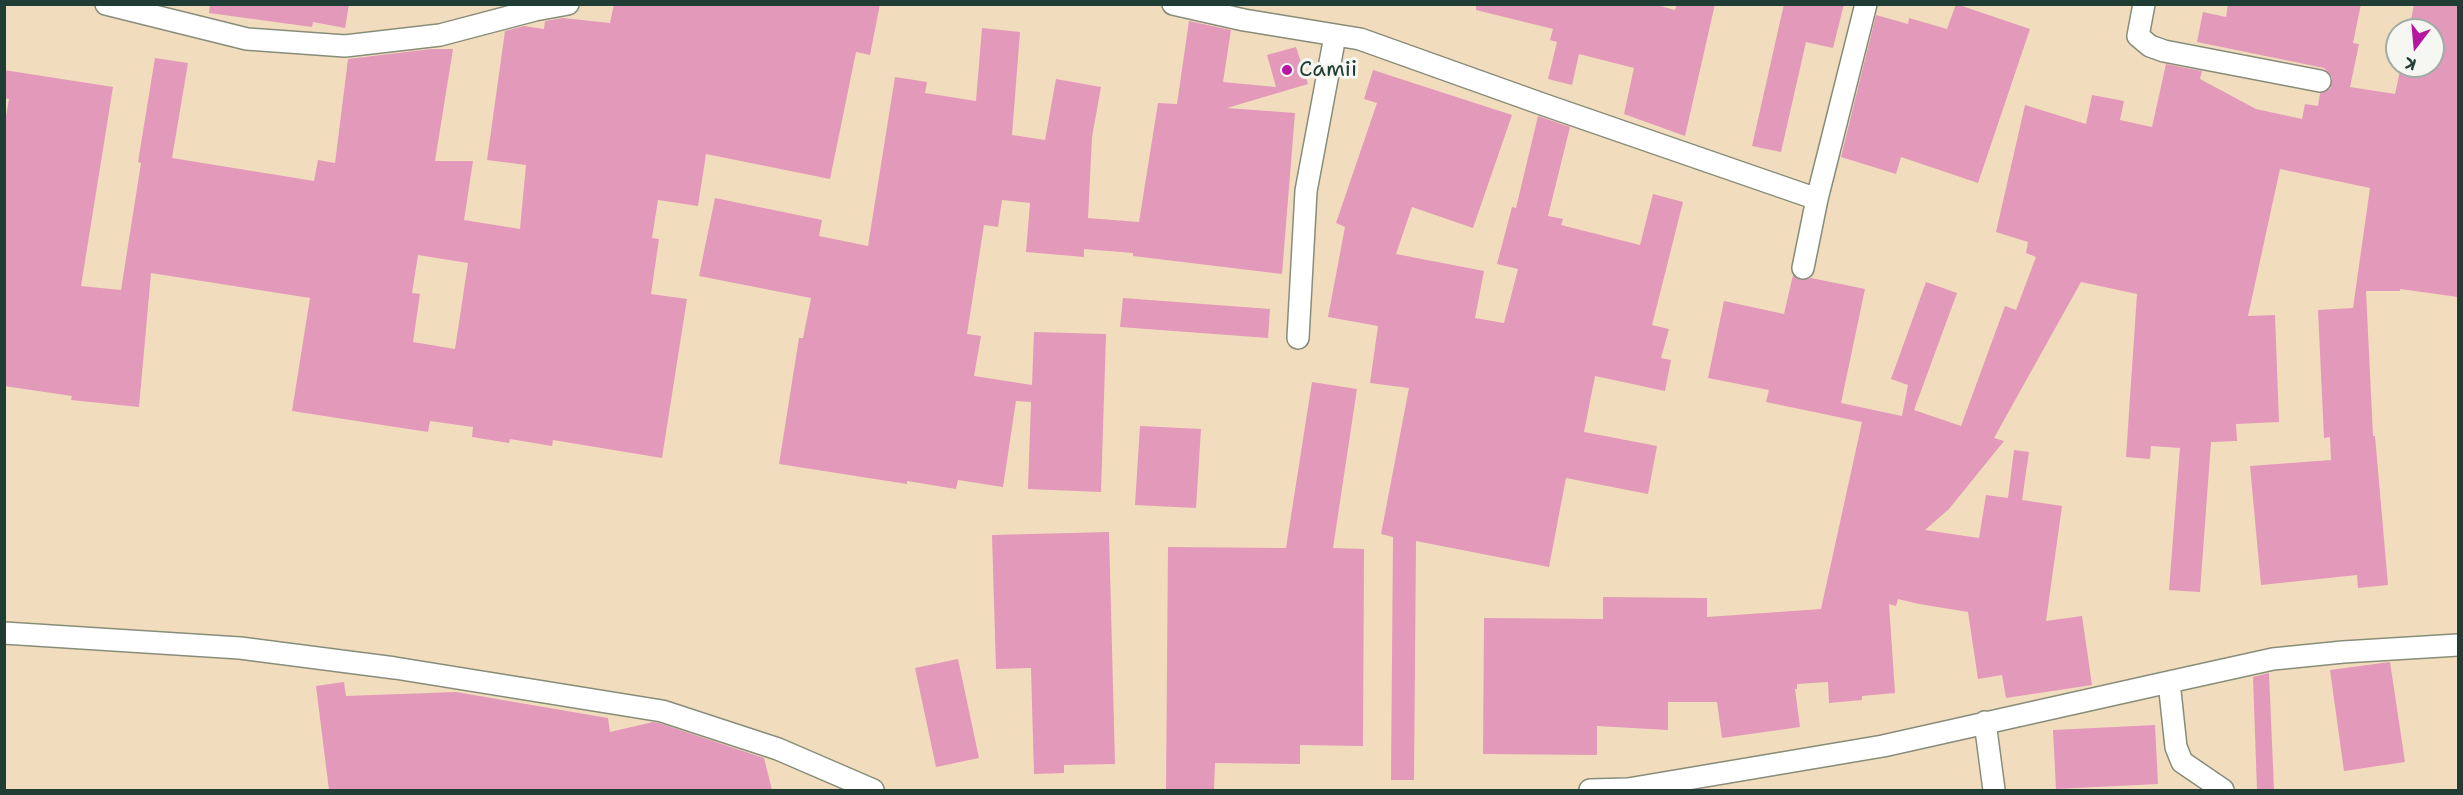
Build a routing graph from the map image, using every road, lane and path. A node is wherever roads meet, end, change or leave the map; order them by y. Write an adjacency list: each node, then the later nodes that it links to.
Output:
1 (106, 4): 2 (street)
2 (568, 4)
3 (1173, 4): 6 (street)
4 (1866, 4): 8 (street)
5 (2144, 4): 7 (street)
6 (1335, 36): 8 (street); 10 (street)
7 (2320, 81)
8 (1817, 199): 9 (street)
9 (1803, 268)
10 (1298, 338)
11 (4, 633): 15 (street)
12 (2458, 645): 13 (street)
13 (2169, 682): 14 (street); 18 (street)
14 (1985, 722): 16 (street); 17 (street)
15 (873, 790)
16 (1590, 790)
17 (1994, 790)
18 (2223, 790)

